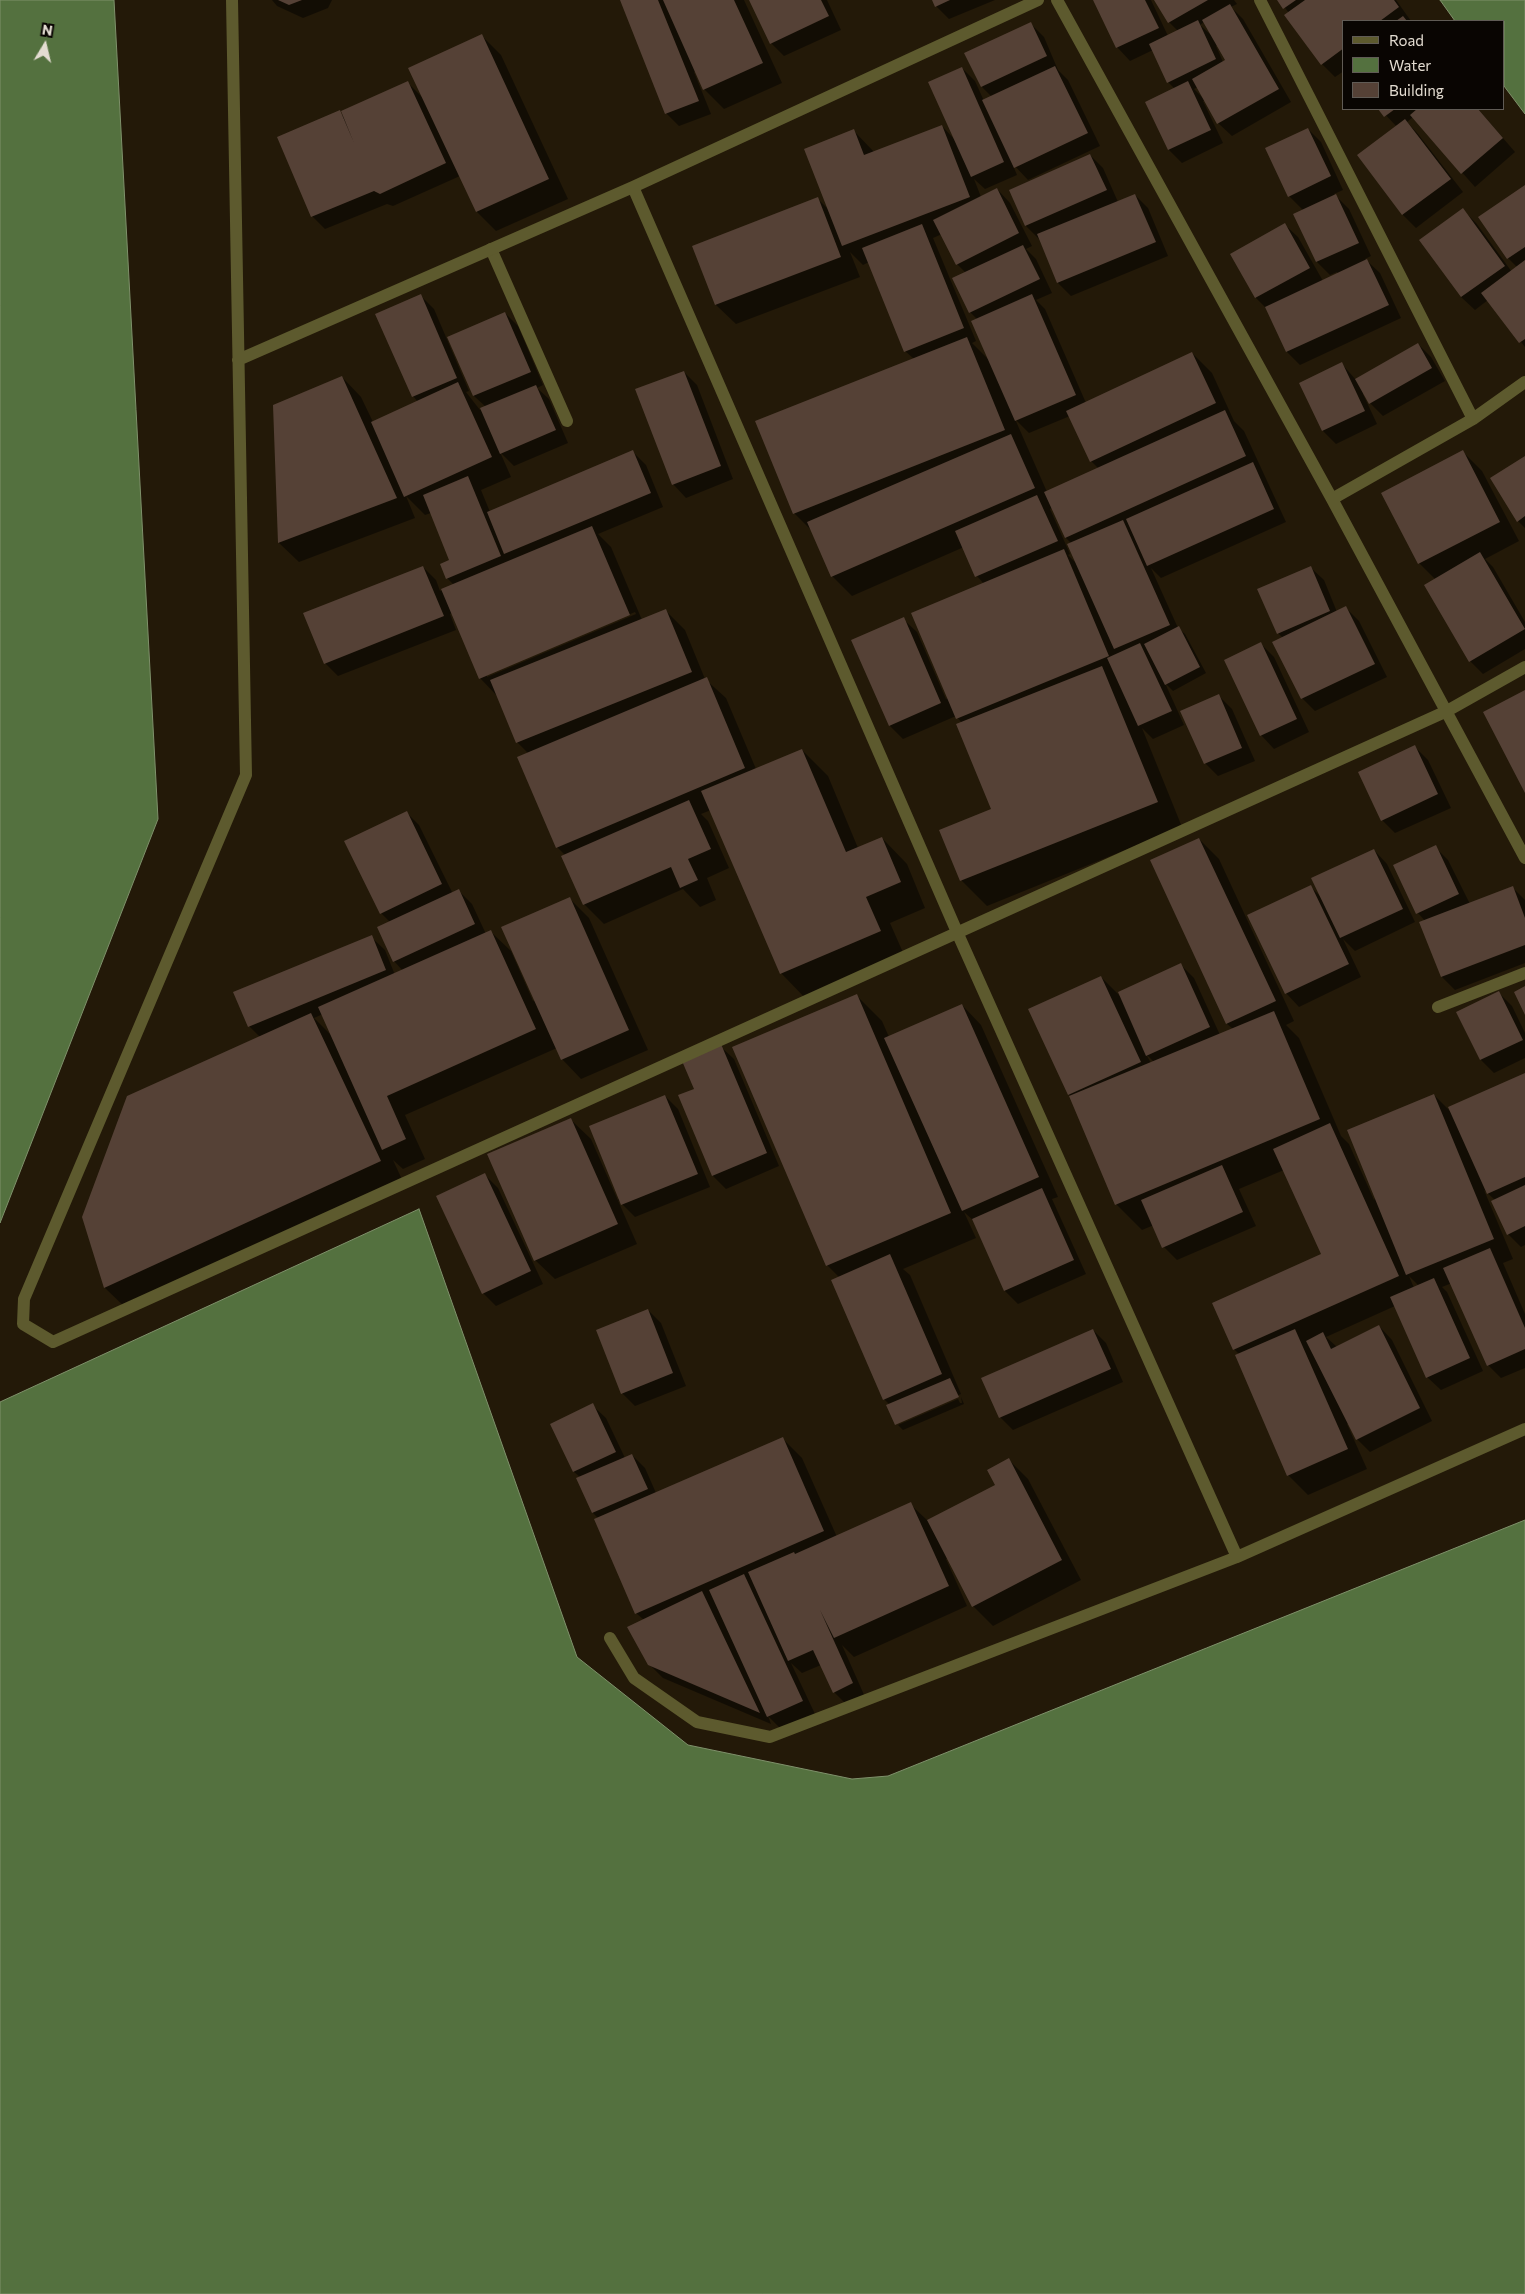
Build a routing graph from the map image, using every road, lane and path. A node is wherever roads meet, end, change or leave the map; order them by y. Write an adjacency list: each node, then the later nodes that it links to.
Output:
1 (232, 0): 7 (street)
2 (1038, 0): 5 (street)
3 (1058, 0): 11 (street)
4 (1260, 0): 9 (street)
5 (633, 187): 6 (street); 15 (street)
6 (491, 250): 7 (street); 10 (street)
7 (238, 360): 15 (street)
8 (1525, 382): 9 (street)
9 (1473, 419): 11 (street)
10 (568, 421)
11 (1332, 499): 13 (street)
12 (1525, 667): 13 (street)
13 (1447, 711): 14 (street); 15 (street)
14 (1525, 858)
15 (956, 932): 19 (street)
16 (1525, 973): 17 (street)
17 (1438, 1008)
18 (1525, 1429): 19 (street)
19 (1236, 1557): 20 (street)
20 (610, 1638)

